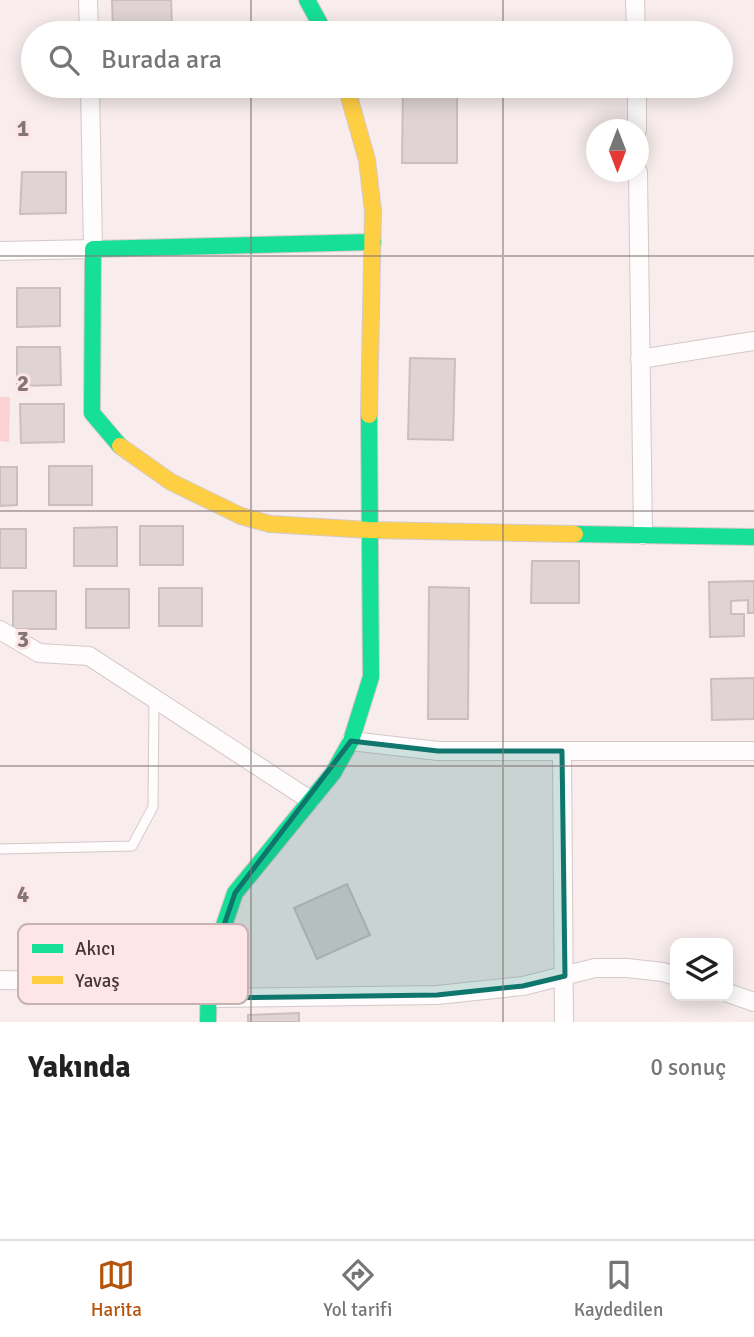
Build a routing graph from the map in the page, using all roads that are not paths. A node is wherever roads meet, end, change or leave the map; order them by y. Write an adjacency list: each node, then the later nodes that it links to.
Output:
1 (88, 0): 4 (street)
2 (307, 0): 5 (street)
3 (635, 0): 6 (street)
4 (89, 21)
5 (318, 21)
6 (636, 21)
7 (90, 98): 13 (street)
8 (349, 98): 12 (street)
9 (637, 98): 10 (street)
10 (637, 119)
11 (638, 182): 16 (street)
12 (373, 242): 13 (street); 17 (street)
13 (93, 249): 14 (street); 17 (street)
14 (0, 251)
15 (754, 341): 16 (street)
16 (640, 359): 18 (street)
17 (369, 530): 18 (street); 22 (street)
18 (643, 535): 19 (street)
19 (754, 537)
20 (0, 630): 21 (street)
21 (154, 698): 25 (street); 26 (lane)
22 (351, 741): 23 (street); 25 (street)
23 (562, 751): 24 (street); 29 (street)
24 (754, 751)
25 (310, 800): 27 (street)
26 (0, 849)
27 (224, 924)
28 (670, 974): 29 (street)
29 (565, 975): 33 (street); 37 (street)
30 (0, 980): 31 (street)
31 (18, 980)
32 (733, 995): 34 (street)
33 (248, 997)
34 (754, 1002)
35 (209, 1004): 36 (street)
36 (208, 1022)
37 (564, 1022)

